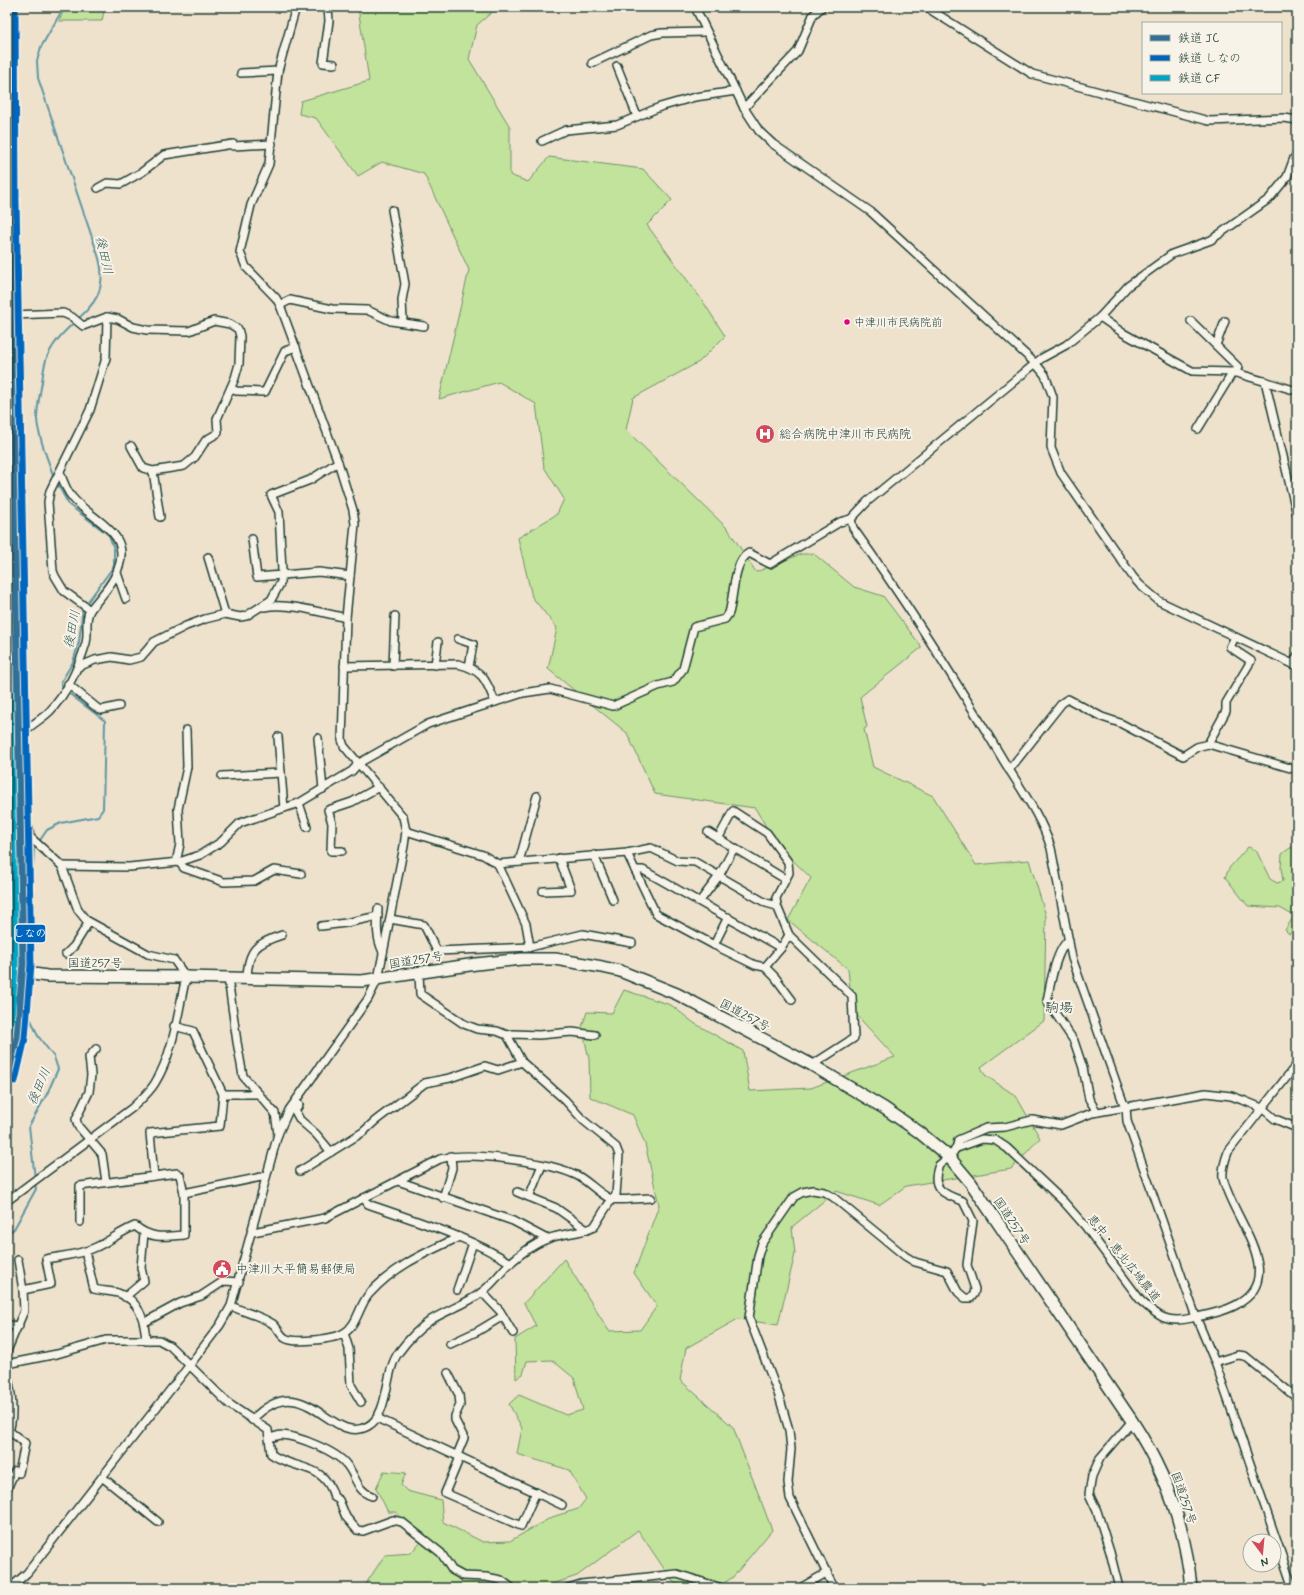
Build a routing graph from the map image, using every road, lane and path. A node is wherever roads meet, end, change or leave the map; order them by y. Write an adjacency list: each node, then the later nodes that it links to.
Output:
1 (296, 7): 10 (street)
2 (328, 7): 8 (street)
3 (695, 7): 6 (street)
4 (822, 7): 13 (street)
5 (926, 7): 15 (street)
6 (706, 32): 7 (street); 12 (street)
7 (592, 63)
8 (334, 64)
9 (617, 66): 14 (street)
10 (278, 72): 11 (street); 17 (street)
11 (241, 73)
12 (736, 91): 13 (street); 14 (street)
13 (744, 108): 31 (street)
14 (637, 116): 16 (street)
15 (1297, 120)
16 (542, 141)
17 (272, 144): 19 (street); 21 (street)
18 (1297, 155): 24 (street)
19 (98, 188)
20 (392, 210): 27 (street)
21 (280, 305): 27 (street); 30 (street)
22 (13, 315): 23 (street)
23 (107, 317): 34 (street); 40 (street)
24 (1100, 317): 31 (street); 32 (street)
25 (1191, 321): 29 (street)
26 (1224, 321): 29 (street)
27 (403, 322): 28 (street)
28 (424, 326)
29 (1216, 345): 32 (street)
30 (296, 347): 34 (street); 38 (street)
31 (1036, 364): 43 (street); 55 (street)
32 (1235, 373): 33 (street); 36 (street)
33 (1265, 381): 35 (street); 41 (street)
34 (231, 388): 39 (street)
35 (1297, 391)
36 (1198, 429)
37 (131, 446): 39 (street)
38 (338, 462): 47 (street); 48 (street)
39 (153, 471): 42 (street)
40 (60, 473): 46 (street); 50 (street)
41 (1297, 515)
42 (160, 517)
43 (851, 519): 66 (street); 73 (street)
44 (252, 539): 47 (street)
45 (208, 557): 52 (street)
46 (116, 573): 49 (street); 50 (street)
47 (281, 576): 48 (street); 51 (street)
48 (350, 576): 54 (street)
49 (126, 599)
50 (87, 607): 63 (street)
51 (260, 608): 52 (street); 54 (street)
52 (225, 614): 63 (street)
53 (395, 616): 62 (street)
54 (346, 618): 61 (street)
55 (1235, 637): 60 (street); 71 (street)
56 (458, 639): 64 (street)
57 (438, 642): 59 (street)
58 (1297, 656): 60 (street)
59 (435, 665): 62 (street); 64 (street)
60 (1295, 665)
61 (344, 666): 62 (street); 72 (street)
62 (393, 666)
63 (78, 667): 65 (street)
64 (470, 667): 66 (street)
65 (68, 685): 67 (street); 94 (street)
66 (495, 702): 72 (street)
67 (119, 706)
68 (186, 730): 91 (street)
69 (278, 737): 75 (street)
70 (318, 738): 78 (street)
71 (1208, 744): 73 (street); 74 (street)
72 (359, 764): 77 (street); 78 (street)
73 (1009, 770): 109 (street)
74 (1297, 770)
75 (281, 773): 76 (street); 81 (street)
76 (222, 776)
77 (379, 787): 83 (street); 87 (street)
78 (323, 789): 80 (street)
79 (537, 796): 92 (street)
80 (299, 803): 81 (street); 82 (street)
81 (284, 808): 91 (street)
82 (307, 827)
83 (406, 831): 93 (street); 104 (street)
84 (708, 832): 85 (street)
85 (718, 839): 86 (street); 98 (street)
86 (734, 848): 97 (street); 98 (street)
87 (342, 851)
88 (627, 853): 89 (street); 95 (street); 97 (street)
89 (594, 855): 90 (street); 100 (street)
90 (559, 858): 92 (street); 99 (street)
91 (179, 862): 94 (street); 96 (street)
92 (519, 862): 93 (street)
93 (498, 864): 112 (street)
94 (62, 866): 105 (street)
95 (635, 870): 101 (street); 111 (street)
96 (301, 874)
97 (719, 876): 101 (street); 102 (street)
98 (786, 879): 102 (street)
99 (543, 891)
100 (613, 900)
101 (700, 901): 103 (street)
102 (777, 906): 108 (street)
103 (728, 917): 111 (street); 113 (street)
104 (390, 919): 112 (street); 114 (street)
105 (89, 922): 115 (street); 119 (street)
106 (321, 926): 114 (street)
107 (282, 935): 121 (street)
108 (789, 935): 113 (street); 130 (street)
109 (1069, 940): 135 (street); 137 (street)
110 (632, 943): 112 (street)
111 (714, 945): 116 (street)
112 (530, 947)
113 (782, 948): 116 (street)
114 (383, 952): 122 (street)
115 (66, 954)
116 (765, 967): 123 (street)
117 (7, 970): 119 (highway, 国道257号)
118 (419, 974): 122 (highway, 国道257号); 125 (street); 130 (highway, 国道257号)
119 (186, 976): 120 (highway, 国道257号); 124 (street)
120 (228, 978): 121 (highway, 国道257号); 133 (street)
121 (247, 978): 122 (highway, 国道257号)
122 (378, 979): 134 (street)
123 (792, 1000)
124 (174, 1026): 132 (street); 140 (street)
125 (507, 1035): 126 (street); 128 (street)
126 (595, 1035)
127 (96, 1049): 140 (street)
128 (522, 1062): 142 (street); 157 (street)
129 (1297, 1064): 131 (street, 恵中・恵北広域農道)
130 (812, 1065): 144 (highway, 国道257号)
131 (1294, 1074): 136 (street, 恵中・恵北広域農道)
132 (223, 1094): 133 (street); 147 (street)
133 (259, 1094): 139 (street)
134 (296, 1101): 139 (street); 142 (street)
135 (1126, 1106): 136 (street); 137 (street); 176 (street)
136 (1262, 1108): 138 (street); 176 (street, 恵中・恵北広域農道)
137 (1097, 1112): 141 (street)
138 (1297, 1128)
139 (278, 1134): 148 (street)
140 (90, 1138): 150 (street); 158 (street)
141 (957, 1148): 144 (street); 176 (street, 恵中・恵北広域農道)
142 (330, 1152): 146 (street)
143 (450, 1156): 145 (street); 149 (street); 155 (street)
144 (949, 1158): 194 (highway, 国道257号); 203 (street)
145 (542, 1165): 153 (street); 157 (street)
146 (300, 1171)
147 (154, 1176): 150 (street); 152 (street)
148 (266, 1176): 152 (street); 161 (street)
149 (398, 1181): 154 (street); 155 (street)
150 (106, 1182): 159 (street)
151 (517, 1192): 153 (street)
152 (184, 1193): 162 (street)
153 (529, 1197): 160 (street)
154 (364, 1198): 161 (street); 163 (street)
155 (443, 1198): 164 (street)
156 (651, 1198): 157 (street)
157 (611, 1199): 160 (street)
158 (7, 1201)
159 (80, 1222)
160 (587, 1230): 164 (street)
161 (252, 1232): 169 (street)
162 (144, 1234): 166 (street); 173 (street)
163 (459, 1237): 165 (street); 180 (street)
164 (547, 1239): 168 (street)
165 (473, 1243): 168 (street); 171 (street)
166 (85, 1251): 170 (street); 173 (street)
167 (18, 1260): 170 (street)
168 (511, 1263): 172 (street)
169 (239, 1282): 174 (street); 177 (street)
170 (23, 1290): 179 (street)
171 (457, 1290)
172 (482, 1292): 175 (street); 192 (street)
173 (125, 1297): 177 (street)
174 (231, 1306): 180 (street); 187 (street)
175 (503, 1316): 181 (street); 183 (street)
176 (1196, 1317): 185 (street)
177 (145, 1322): 182 (street)
178 (7, 1326): 179 (street)
179 (19, 1326): 184 (street)
180 (344, 1333): 191 (street)
181 (513, 1334)
182 (146, 1341): 186 (street); 187 (street)
183 (450, 1344)
184 (7, 1351)
185 (1215, 1362): 190 (street); 212 (street)
186 (7, 1364)
187 (189, 1366): 193 (street); 197 (street)
188 (7, 1373): 198 (street)
189 (448, 1373): 196 (street)
190 (1297, 1398)
191 (361, 1402)
192 (378, 1418): 193 (street); 196 (street)
193 (252, 1420): 195 (street)
194 (1132, 1421): 210 (street); 211 (highway, 国道257号)
195 (270, 1438): 200 (street); 205 (street)
196 (459, 1456): 199 (street); 199 (street)
197 (102, 1477): 202 (street); 204 (street)
198 (7, 1489)
199 (536, 1492): 201 (street)
200 (372, 1496)
201 (562, 1505)
202 (158, 1522)
203 (828, 1572): 208 (street); 209 (street)
204 (10, 1588)
205 (512, 1588)
206 (568, 1588): 207 (street)
207 (722, 1588)
208 (800, 1588)
209 (834, 1588)
210 (1119, 1588)
211 (1191, 1588)
212 (1293, 1588)

